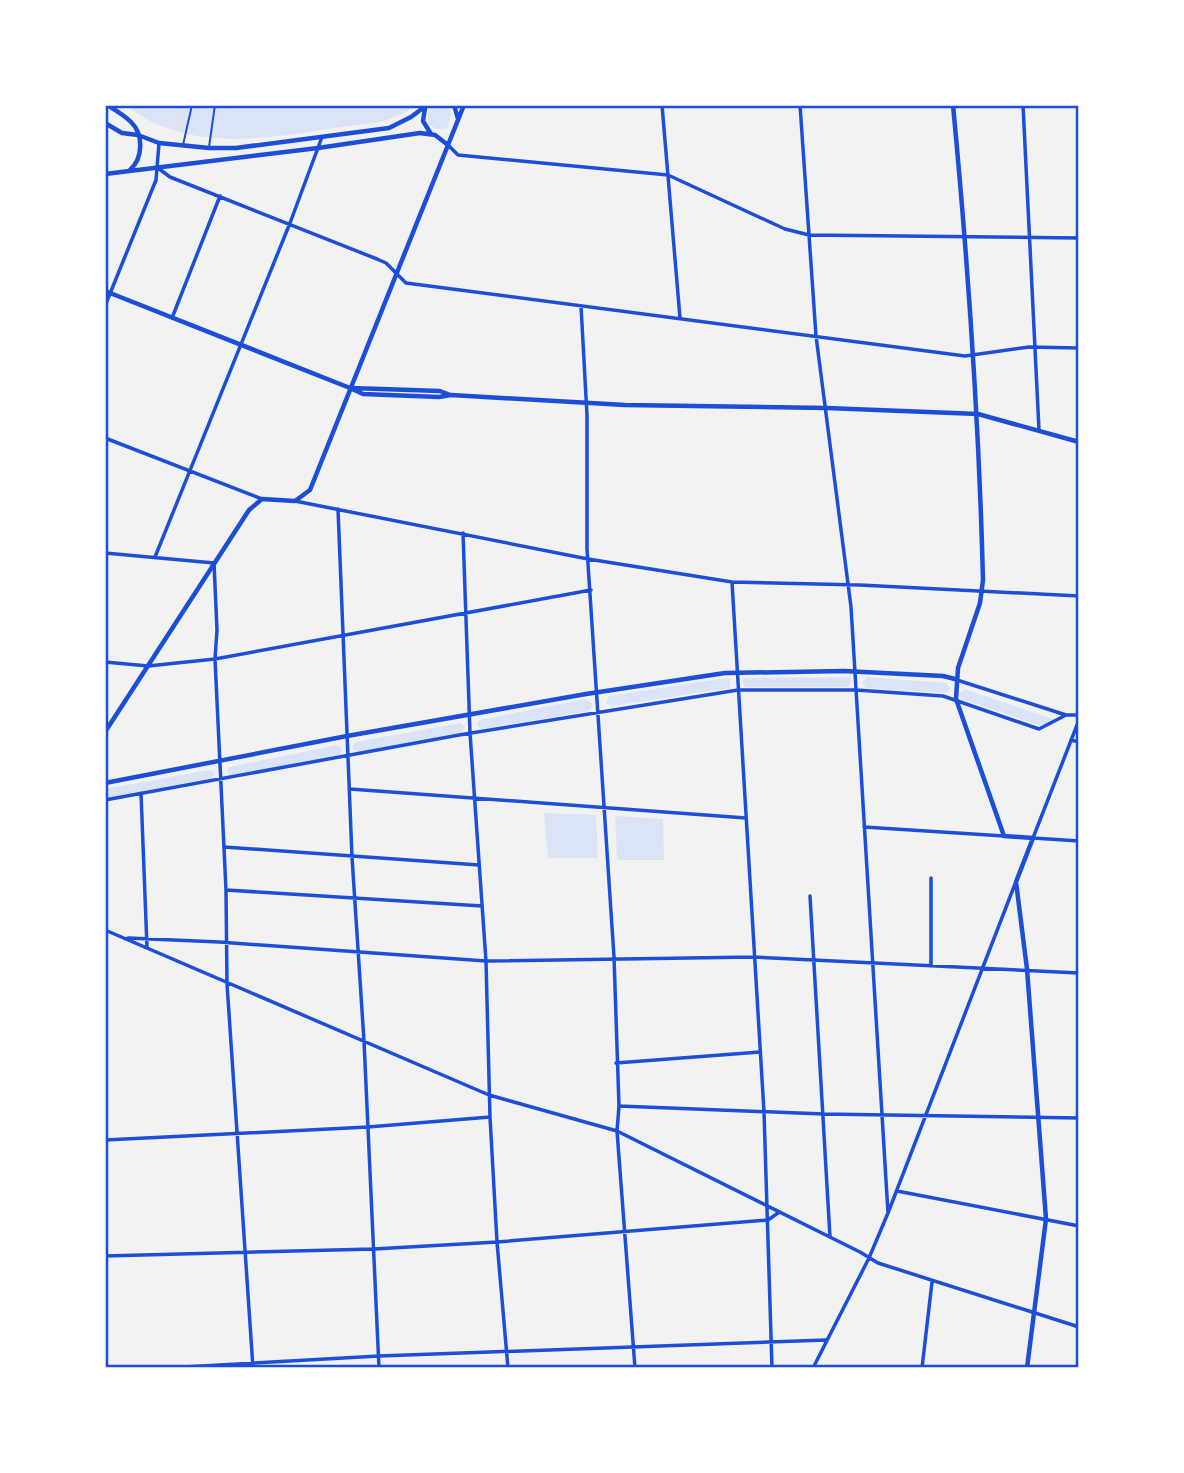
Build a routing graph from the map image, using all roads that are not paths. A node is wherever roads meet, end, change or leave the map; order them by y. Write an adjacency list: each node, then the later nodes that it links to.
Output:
1 (107, 105): 14 (main road)
2 (192, 105): 18 (lane)
3 (215, 105): 20 (lane)
4 (428, 105): 13 (main road); 15 (main road)
5 (454, 105): 11 (main road)
6 (464, 105): 11 (main road)
7 (662, 105): 24 (street)
8 (800, 105): 27 (street)
9 (953, 105): 28 (main road)
10 (1023, 105): 29 (street)
11 (458, 120): 17 (main road)
12 (105, 123): 14 (main road)
13 (431, 134): 17 (main road); 19 (main road)
14 (138, 135): 16 (main road); 22 (main road)
15 (322, 137): 19 (street); 20 (main road)
16 (159, 143): 18 (main road); 21 (street)
17 (448, 145): 24 (street); 31 (main road)
18 (183, 146): 20 (main road)
19 (318, 148): 21 (main road); 26 (street)
20 (209, 149)
21 (158, 168): 22 (main road); 25 (street); 32 (street)
22 (129, 171): 23 (main road)
23 (105, 174)
24 (668, 175): 27 (street); 35 (street)
25 (220, 196): 26 (street); 36 (street)
26 (290, 223): 31 (street); 38 (street)
27 (809, 235): 28 (street); 37 (street)
28 (965, 236): 29 (street); 41 (main road)
29 (1031, 237): 30 (street); 39 (street)
30 (1079, 238)
31 (396, 273): 34 (street); 42 (main road)
32 (108, 293): 33 (street); 36 (main road)
33 (105, 306)
34 (581, 306): 35 (street); 43 (street)
35 (680, 318): 37 (street)
36 (172, 319): 38 (main road)
37 (816, 336): 41 (street); 44 (street)
38 (241, 346): 42 (main road); 49 (street)
39 (1036, 347): 40 (street); 41 (street); 46 (street)
40 (1079, 348)
41 (974, 356): 45 (main road)
42 (351, 388): 43 (main road); 51 (main road)
43 (586, 403): 44 (main road); 56 (street)
44 (827, 408): 45 (main road); 59 (street)
45 (978, 414): 46 (main road); 61 (main road)
46 (1039, 430): 48 (main road)
47 (105, 438): 49 (street)
48 (1079, 442)
49 (190, 472): 50 (street); 55 (street)
50 (262, 499): 51 (main road); 57 (main road)
51 (295, 502): 52 (street)
52 (338, 509): 53 (street); 64 (street)
53 (463, 533): 56 (street); 63 (street)
54 (105, 553): 55 (street)
55 (155, 556): 57 (street)
56 (588, 559): 58 (street); 60 (street)
57 (214, 563): 65 (street); 67 (main road)
58 (732, 582): 59 (street); 68 (street)
59 (849, 585): 61 (street); 69 (street)
60 (591, 590): 63 (street); 73 (street)
61 (982, 592): 62 (street); 70 (main road)
62 (1079, 596)
63 (466, 613): 64 (street); 76 (street)
64 (343, 634): 65 (street); 82 (street)
65 (215, 659): 67 (street); 86 (street)
66 (105, 662): 67 (street)
67 (148, 666): 80 (main road)
68 (737, 671): 69 (main road); 71 (street); 73 (main road)
69 (855, 671): 70 (main road); 72 (street)
70 (956, 679): 74 (main road); 77 (street)
71 (738, 690): 72 (street); 75 (street); 94 (street)
72 (856, 690): 74 (street); 95 (street)
73 (598, 692): 75 (street); 76 (main road)
74 (956, 699): 77 (street); 96 (main road)
75 (599, 712): 81 (street); 93 (street)
76 (470, 714): 81 (street); 82 (main road)
77 (1066, 715): 78 (street)
78 (1079, 715)
79 (1079, 720): 83 (street)
80 (105, 732)
81 (470, 733): 85 (street); 91 (street)
82 (347, 736): 85 (street); 86 (main road)
83 (1072, 740): 84 (street); 97 (street)
84 (1079, 742)
85 (348, 755): 87 (street); 89 (street)
86 (220, 762): 87 (street); 88 (main road)
87 (221, 780): 90 (street); 99 (street)
88 (105, 783)
89 (350, 789): 91 (street); 100 (street)
90 (141, 793): 92 (street); 110 (street)
91 (474, 798): 93 (street); 101 (street)
92 (105, 800)
93 (604, 808): 94 (street); 114 (street)
94 (746, 818): 115 (street)
95 (864, 827): 96 (street); 118 (street)
96 (1004, 836): 97 (main road)
97 (1033, 838): 98 (street); 103 (main road)
98 (1079, 841)
99 (224, 847): 100 (street); 104 (street)
100 (352, 857): 101 (street); 106 (street)
101 (479, 865): 107 (street)
102 (931, 878): 119 (street)
103 (1016, 882): 120 (street); 121 (main road)
104 (226, 890): 106 (street); 111 (street)
105 (810, 896): 116 (street)
106 (355, 898): 107 (street); 113 (street)
107 (482, 906): 117 (street)
108 (105, 930): 109 (street)
109 (123, 937): 110 (street); 112 (street)
110 (147, 938): 111 (street); 112 (street)
111 (227, 943): 113 (street); 123 (street)
112 (147, 947): 123 (street)
113 (359, 952): 117 (street); 124 (street)
114 (614, 957): 115 (street); 117 (street); 126 (street)
115 (754, 957): 116 (street); 125 (street)
116 (813, 960): 118 (street); 130 (street)
117 (486, 961): 127 (street)
118 (873, 962): 119 (street); 131 (street)
119 (931, 965): 120 (street)
120 (983, 968): 121 (street); 132 (street)
121 (1027, 970): 122 (street); 134 (main road)
122 (1079, 973)
123 (227, 984): 124 (street); 138 (street)
124 (364, 1041): 127 (street); 136 (street)
125 (760, 1052): 126 (street); 129 (street)
126 (616, 1063): 128 (street)
127 (489, 1095): 133 (street); 137 (street)
128 (619, 1106): 129 (street); 137 (street)
129 (764, 1112): 130 (street); 141 (street)
130 (822, 1114): 131 (street); 148 (street)
131 (883, 1115): 132 (street); 143 (street)
132 (924, 1116): 134 (street); 140 (street)
133 (490, 1117): 136 (street); 149 (street)
134 (1038, 1117): 135 (street); 144 (main road)
135 (1079, 1118)
136 (368, 1127): 138 (street); 150 (street)
137 (617, 1131): 141 (street); 147 (street)
138 (237, 1133): 139 (street); 151 (street)
139 (105, 1140)
140 (897, 1191): 143 (street); 144 (street)
141 (768, 1207): 142 (street); 145 (street)
142 (779, 1212): 145 (street); 148 (street)
143 (888, 1213): 153 (street)
144 (1045, 1219): 146 (street); 155 (main road)
145 (768, 1220): 147 (street); 158 (street)
146 (1079, 1226)
147 (624, 1233): 149 (street); 159 (street)
148 (830, 1237): 153 (street)
149 (497, 1242): 150 (street); 160 (street)
150 (374, 1249): 151 (street); 161 (street)
151 (244, 1251): 152 (street); 162 (street)
152 (105, 1256)
153 (869, 1258): 154 (street); 157 (street)
154 (932, 1282): 155 (street); 169 (street)
155 (1035, 1314): 156 (street); 170 (main road)
156 (1079, 1327)
157 (827, 1340): 158 (street); 168 (street)
158 (772, 1342): 159 (street); 167 (street)
159 (633, 1348): 160 (street); 166 (street)
160 (507, 1352): 161 (street); 165 (street)
161 (379, 1356): 162 (street); 164 (street)
162 (253, 1366): 163 (street)
163 (164, 1368)
164 (379, 1368)
165 (508, 1368)
166 (635, 1368)
167 (772, 1368)
168 (813, 1368)
169 (922, 1368)
170 (1027, 1368)

